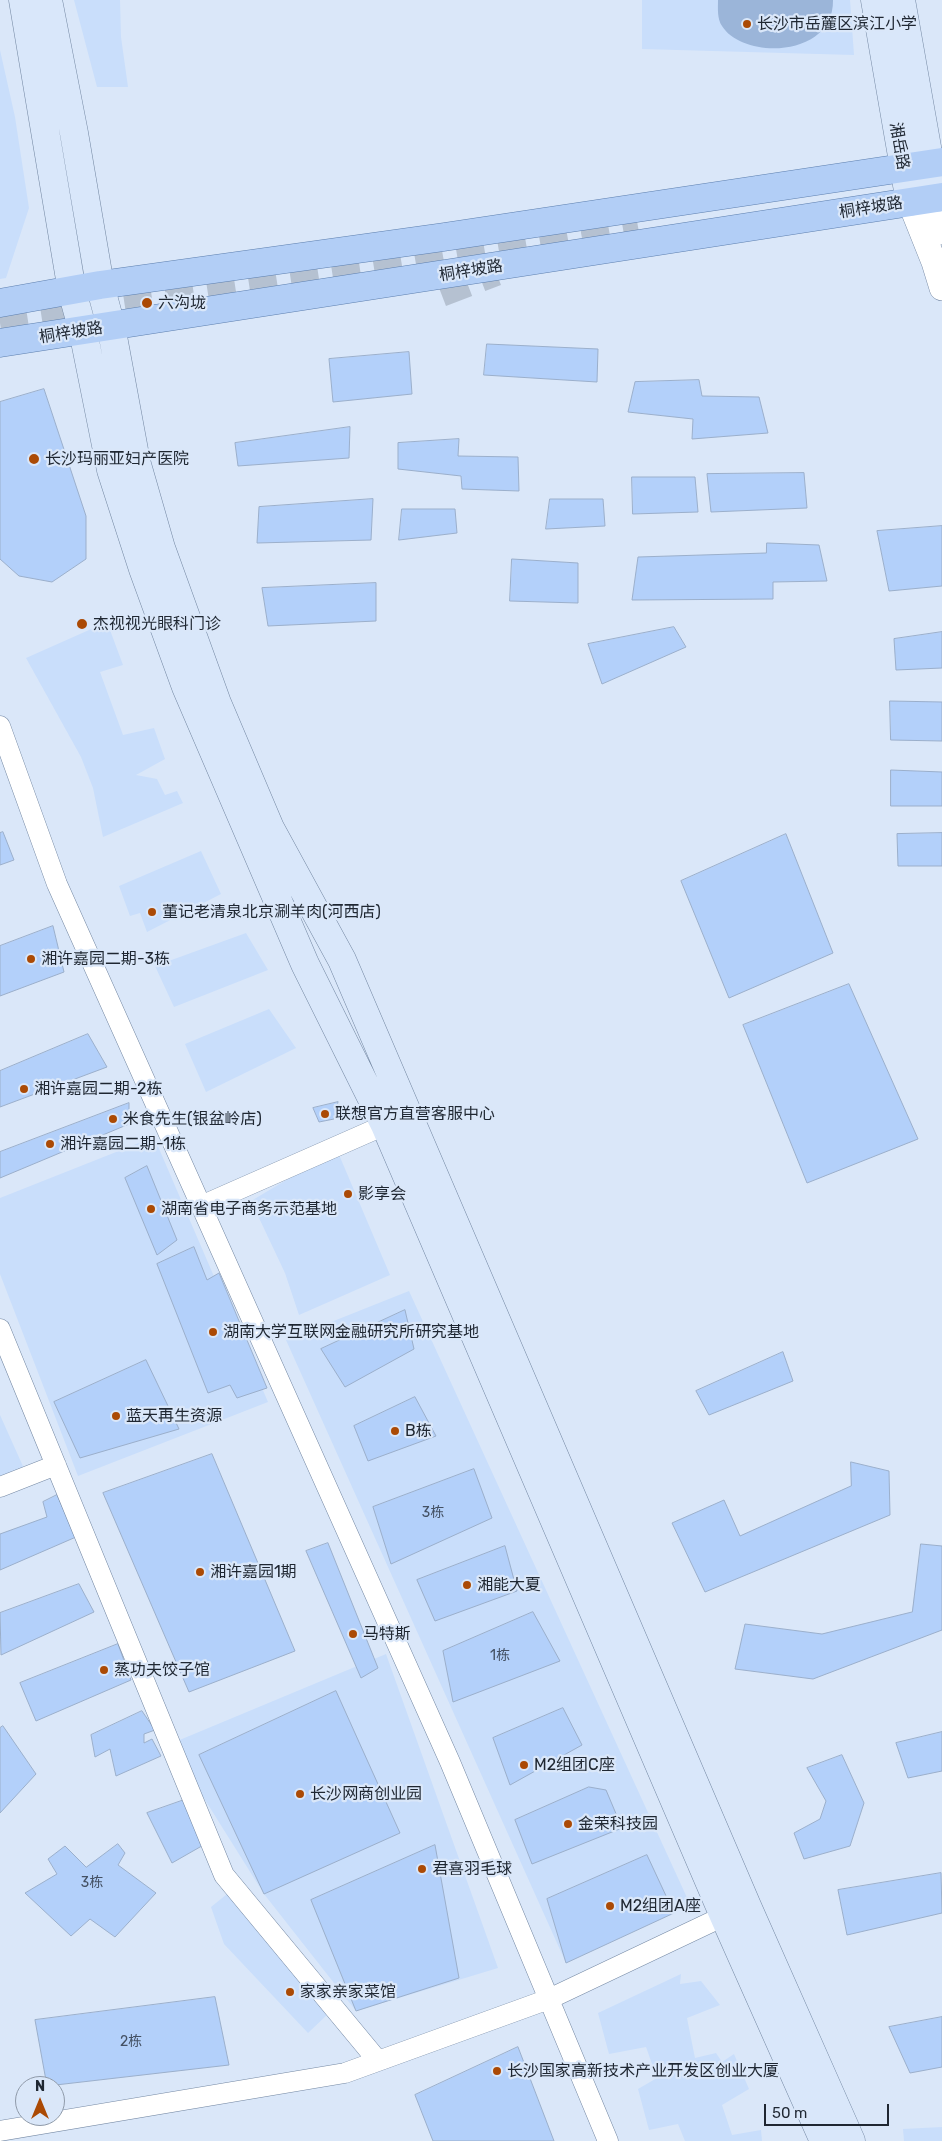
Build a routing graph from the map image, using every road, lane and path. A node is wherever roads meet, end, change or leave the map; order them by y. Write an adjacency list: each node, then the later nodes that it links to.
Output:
1 (23, 0): 11 (main road)
2 (48, 0): 9 (main road)
3 (875, 0): 6 (main road, 湘岳路)
4 (902, 0): 5 (main road, 湘岳路)
5 (936, 163): 6 (main road, 桐梓坡路); 7 (main road, 湘岳路)
6 (902, 169): 7 (main road, 湘岳路); 9 (main road, 桐梓坡路)
7 (929, 199): 8 (street, 湘岳路); 10 (street, 湘岳路); 14 (main road, 桐梓坡路)
8 (942, 232)
9 (100, 285): 11 (main road, 桐梓坡路); 14 (main road)
10 (942, 288)
11 (72, 291): 13 (main road, 桐梓坡路); 15 (main road)
12 (441, 293): 14 (main road)
13 (0, 303)
14 (110, 326): 15 (main road, 桐梓坡路); 29 (main road)
15 (83, 331): 16 (main road, 桐梓坡路); 18 (main road)
16 (0, 344)
17 (0, 726): 19 (street)
18 (385, 1125): 19 (street); 23 (main road)
19 (201, 1206): 24 (street)
20 (0, 1329): 21 (street)
21 (56, 1465): 22 (street); 25 (street)
22 (0, 1487)
23 (724, 1916): 24 (street); 28 (main road)
24 (549, 1998): 25 (street); 27 (street)
25 (378, 2061): 26 (street)
26 (0, 2131)
27 (608, 2141)
28 (824, 2141)
29 (851, 2141)

